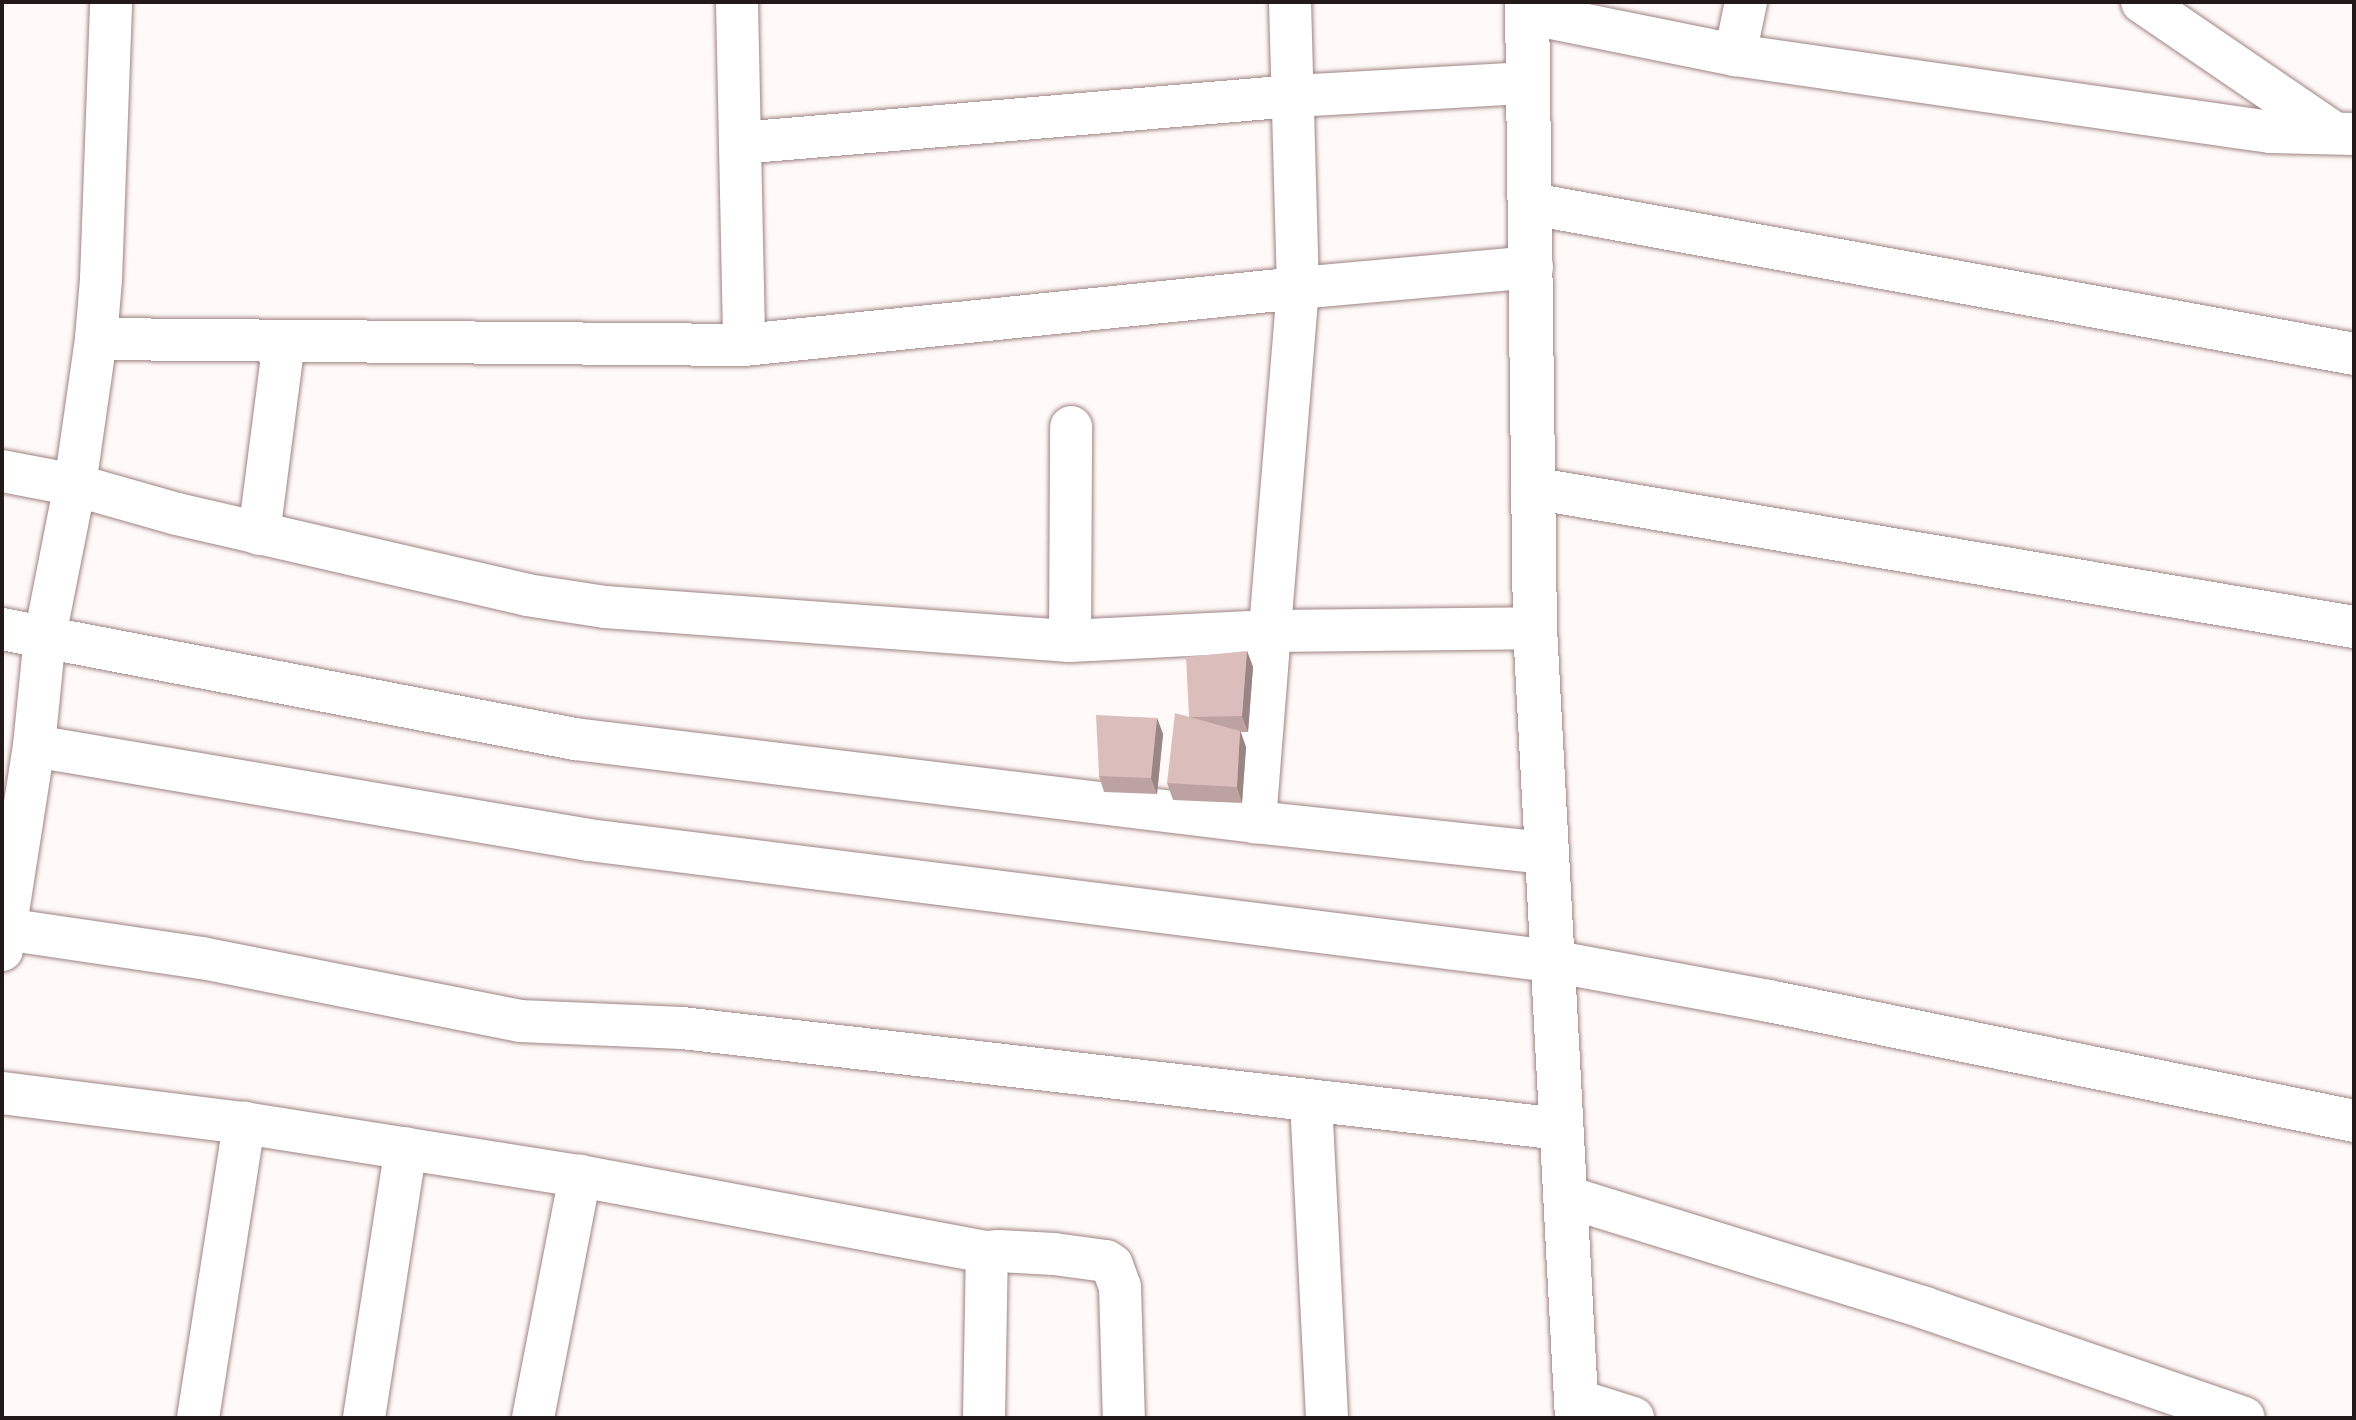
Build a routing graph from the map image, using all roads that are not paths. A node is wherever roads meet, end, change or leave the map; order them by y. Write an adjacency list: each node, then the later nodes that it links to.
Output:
1 (111, 2): 15 (street)
2 (737, 2): 11 (street)
3 (1290, 2): 9 (street)
4 (1746, 2): 7 (street)
5 (2142, 2): 10 (street)
6 (1527, 7): 7 (street); 8 (street)
7 (1735, 55): 10 (street)
8 (1529, 83): 9 (street); 12 (street)
9 (1293, 96): 11 (street); 14 (street)
10 (2344, 133)
11 (740, 143): 17 (street)
12 (1532, 204): 13 (street); 18 (street)
13 (1532, 267): 14 (street); 22 (street)
14 (1298, 288): 17 (street); 27 (street)
15 (96, 339): 16 (street); 21 (street)
16 (284, 342): 17 (street); 23 (street)
17 (744, 345)
18 (2354, 354)
19 (1071, 427): 29 (street)
20 (2, 471): 21 (street)
21 (75, 485): 23 (street); 28 (street)
22 (1532, 488): 24 (street); 25 (street)
23 (259, 534): 29 (street)
24 (2354, 627)
25 (1535, 628): 27 (street); 33 (street)
26 (2, 629): 28 (street)
27 (1270, 631): 29 (street); 31 (street)
28 (45, 636): 30 (street); 31 (street)
29 (1070, 641)
30 (34, 746): 32 (street); 35 (street)
31 (1255, 822): 33 (street)
32 (11, 838): 34 (street)
33 (1546, 853): 35 (street)
34 (4, 940): 37 (street)
35 (1551, 961): 38 (street); 40 (street)
36 (2, 1093): 39 (street)
37 (1311, 1101): 40 (street); 51 (street)
38 (2354, 1121)
39 (244, 1123): 41 (street); 46 (street)
40 (1560, 1129): 43 (street)
41 (406, 1148): 42 (street); 47 (street)
42 (580, 1176): 44 (street); 48 (street)
43 (1564, 1196): 45 (street); 53 (street)
44 (987, 1252): 49 (street); 50 (street)
45 (1576, 1409): 52 (street)
46 (198, 1418)
47 (364, 1418)
48 (533, 1418)
49 (984, 1418)
50 (1124, 1418)
51 (1327, 1418)
52 (1633, 1418)
53 (2244, 1418)

